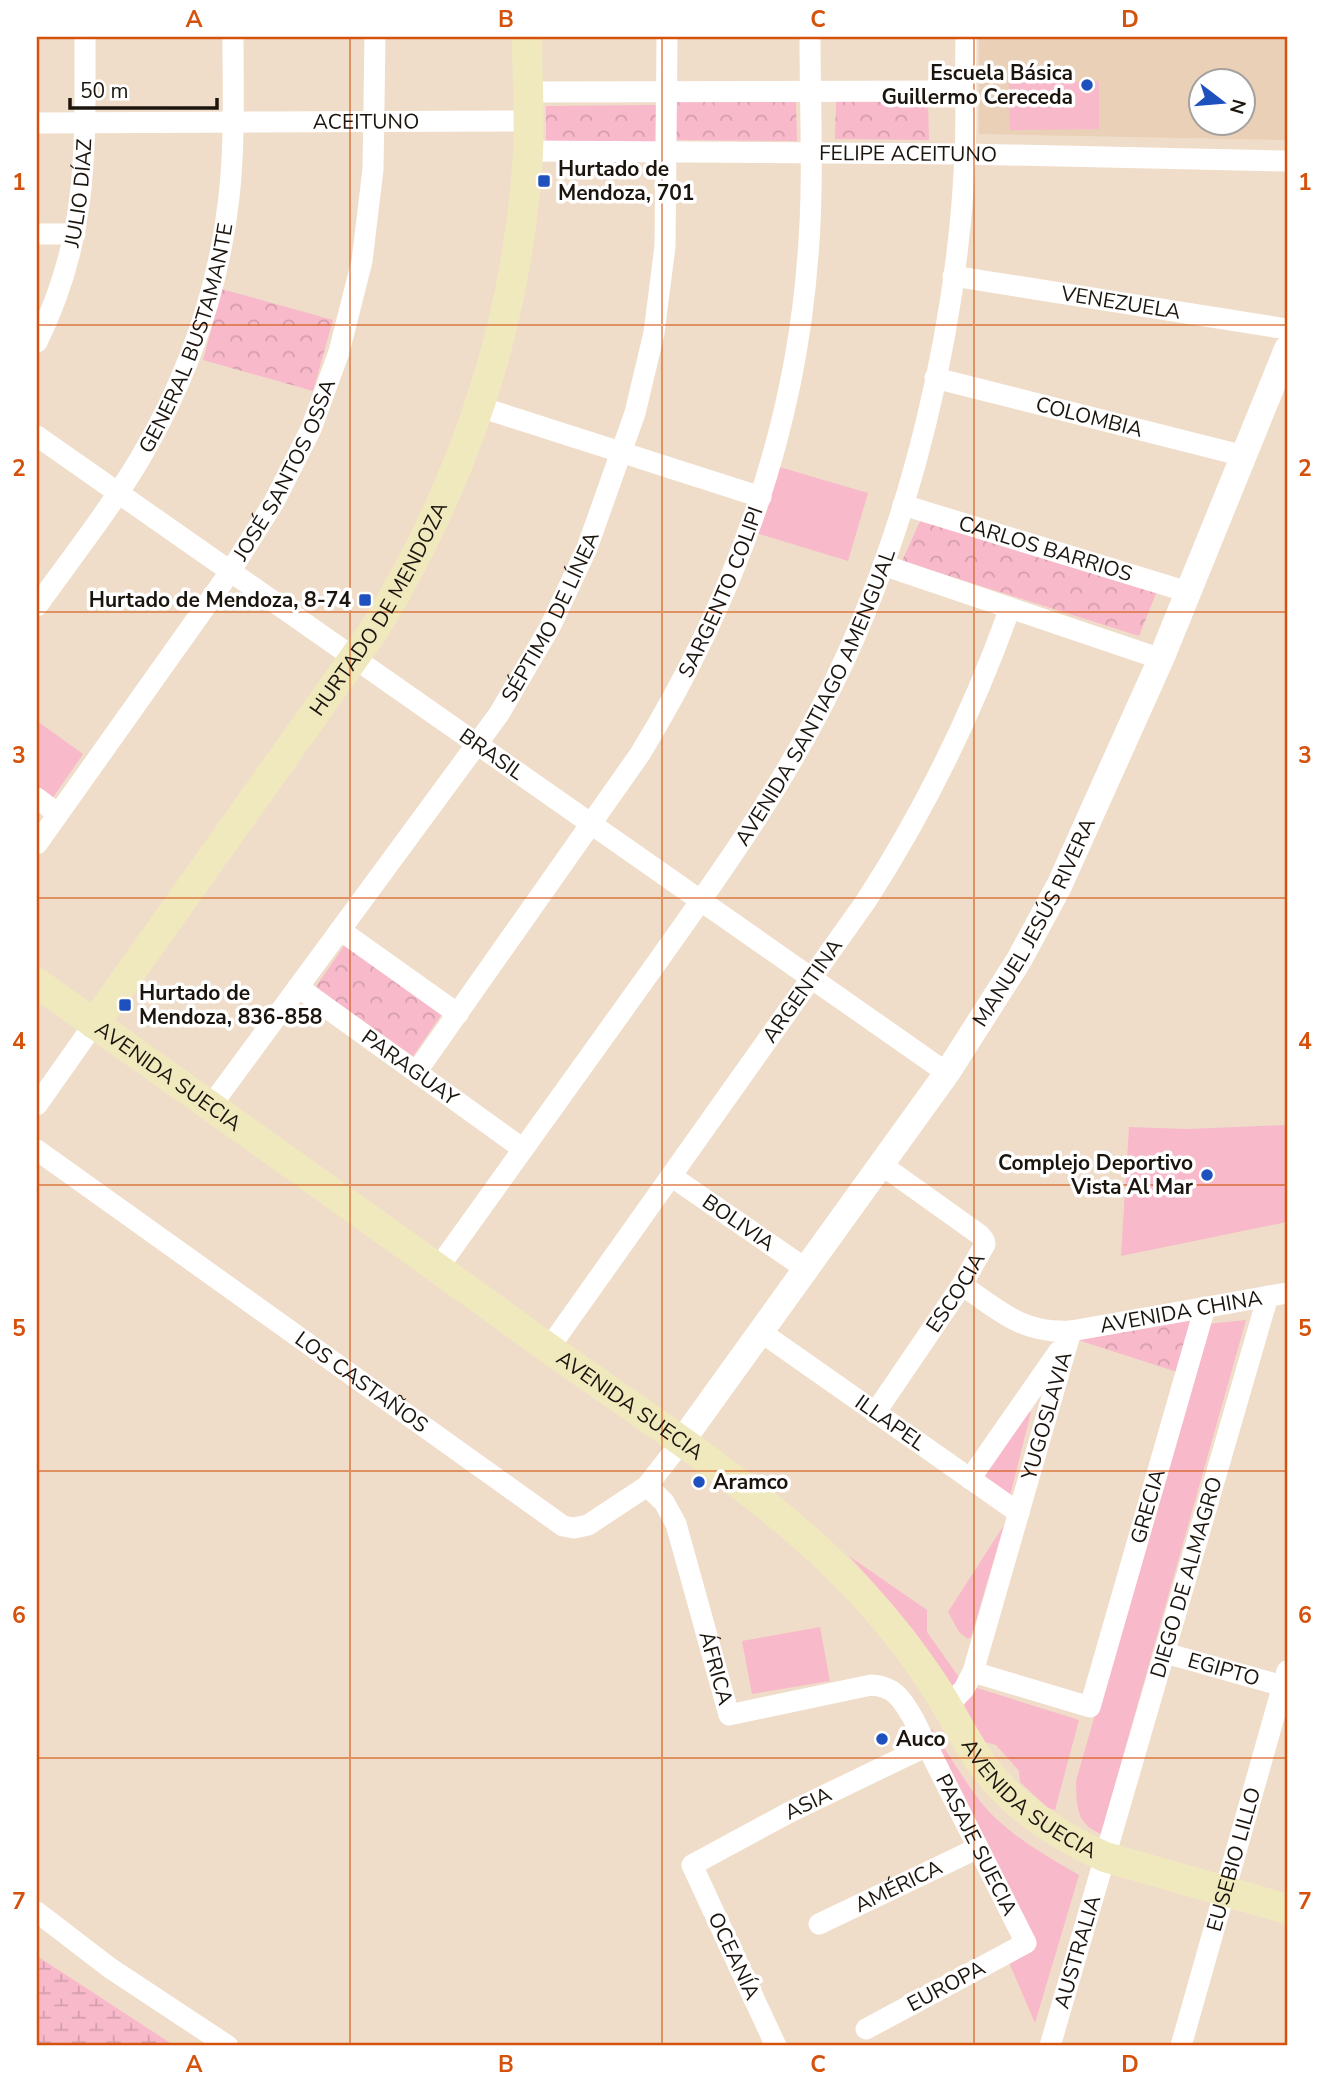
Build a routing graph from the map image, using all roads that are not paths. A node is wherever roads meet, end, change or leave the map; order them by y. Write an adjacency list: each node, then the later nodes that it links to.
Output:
1 (85, 37): 12 (street, JULIO DÍAZ)
2 (233, 37): 13 (street, GENERAL BUSTAMANTE)
3 (375, 37): 14 (street, JOSÉ SANTOS OSSA)
4 (527, 37): 11 (main road, HURTADO DE MENDOZA)
5 (667, 37): 9 (street, SÉPTIMO DE LÍNEA)
6 (810, 37): 10 (street, SARGENTO COLIPI)
7 (965, 37): 8 (street, AVENIDA SANTIAGO AMENGUAL)
8 (965, 91): 10 (street); 19 (street, AVENIDA SANTIAGO AMENGUAL)
9 (666, 92): 10 (street); 11 (street); 17 (street, SÉPTIMO DE LÍNEA)
10 (810, 92): 18 (street, SARGENTO COLIPI)
11 (528, 107): 14 (street, ACEITUNO); 16 (main road, HURTADO DE MENDOZA)
12 (85, 122): 13 (street, ACEITUNO); 15 (street, ACEITUNO); 22 (street, JULIO DÍAZ)
13 (233, 122): 14 (street, ACEITUNO); 32 (street, GENERAL BUSTAMANTE)
14 (375, 122): 36 (street, JOSÉ SANTOS OSSA)
15 (37, 123)
16 (528, 151): 17 (street, FELIPE ACEITUNO); 28 (main road, HURTADO DE MENDOZA)
17 (666, 152): 18 (street, FELIPE ACEITUNO); 30 (street, SÉPTIMO DE LÍNEA)
18 (811, 153): 19 (street, FELIPE ACEITUNO); 33 (street, SARGENTO COLIPI)
19 (965, 154): 20 (street, FELIPE ACEITUNO); 23 (street, AVENIDA SANTIAGO AMENGUAL)
20 (1287, 161)
21 (37, 234): 22 (street)
22 (75, 234): 25 (street, JULIO DÍAZ)
23 (953, 276): 24 (street, VENEZUELA); 27 (street, AVENIDA SANTIAGO AMENGUAL)
24 (1287, 329)
25 (40, 330)
26 (1287, 349): 31 (street, MANUEL JESÚS RIVERA)
27 (935, 379): 31 (street, COLOMBIA); 34 (street, AVENIDA SANTIAGO AMENGUAL)
28 (480, 407): 30 (street); 41 (main road, HURTADO DE MENDOZA)
29 (37, 436): 32 (street, BRASIL)
30 (622, 452): 33 (street); 42 (street, SÉPTIMO DE LÍNEA)
31 (1244, 456): 37 (street, MANUEL JESÚS RIVERA)
32 (118, 493): 36 (street, BRASIL); 38 (street, GENERAL BUSTAMANTE)
33 (761, 496): 45 (street, SARGENTO COLIPI)
34 (903, 505): 35 (street, AVENIDA SANTIAGO AMENGUAL); 37 (street, CARLOS BARRIOS)
35 (883, 565): 39 (street); 47 (street, AVENIDA SANTIAGO AMENGUAL)
36 (230, 572): 41 (street, BRASIL); 44 (street, JOSÉ SANTOS OSSA)
37 (1188, 592): 40 (street, MANUEL JESÚS RIVERA)
38 (37, 606)
39 (1010, 608): 40 (street); 49 (street, ARGENTINA)
40 (1161, 659): 55 (street, MANUEL JESÚS RIVERA)
41 (353, 660): 42 (street, BRASIL); 53 (main road, HURTADO DE MENDOZA)
42 (477, 744): 45 (street, BRASIL); 48 (street, SÉPTIMO DE LÍNEA)
43 (37, 798): 44 (street)
44 (58, 814): 46 (street, JOSÉ SANTOS OSSA)
45 (592, 825): 47 (street, BRASIL); 52 (street, SARGENTO COLIPI)
46 (37, 844)
47 (701, 901): 49 (street, BRASIL); 58 (street, AVENIDA SANTIAGO AMENGUAL)
48 (340, 930): 51 (street, SÉPTIMO DE LÍNEA); 52 (street)
49 (811, 978): 55 (street, BRASIL); 61 (street, ARGENTINA)
50 (37, 983): 53 (main road, AVENIDA SUECIA)
51 (298, 987): 54 (street, PARAGUAY); 57 (street, SÉPTIMO DE LÍNEA)
52 (458, 1014): 54 (street, SARGENTO COLIPI)
53 (94, 1024): 56 (street, HURTADO DE MENDOZA); 57 (main road, AVENIDA SUECIA)
54 (417, 1071): 58 (street, PARAGUAY)
55 (947, 1073): 60 (street, MANUEL JESÚS RIVERA)
56 (37, 1105)
57 (210, 1107): 62 (main road, AVENIDA SUECIA)
58 (523, 1149): 62 (street, AVENIDA SANTIAGO AMENGUAL)
59 (37, 1150): 73 (street, LOS CASTAÑOS)
60 (882, 1165): 63 (street, MANUEL JESÚS RIVERA); 64 (street, ESCOCIA)
61 (671, 1176): 63 (street, BOLIVIA); 69 (street, ARGENTINA)
62 (438, 1268): 69 (main road, AVENIDA SUECIA)
63 (806, 1269): 68 (street, MANUEL JESÚS RIVERA)
64 (962, 1284): 67 (street, AVENIDA CHINA); 70 (street, ESCOCIA)
65 (1278, 1294): 66 (street, AVENIDA CHINA); 75 (street, DIEGO DE ALMAGRO)
66 (1205, 1307): 67 (street, AVENIDA CHINA); 76 (street, GRECIA)
67 (1071, 1331): 72 (street, YUGOSLAVIA); 74 (street, YUGOSLAVIA)
68 (761, 1332): 70 (street, ILLAPEL); 71 (street, MANUEL JESÚS RIVERA)
69 (549, 1348): 71 (main road, AVENIDA SUECIA)
70 (875, 1413): 72 (street, ILLAPEL)
71 (682, 1441): 73 (street, LOS CASTAÑOS); 78 (main road, AVENIDA SUECIA)
72 (970, 1479): 74 (street, ILLAPEL)
73 (647, 1486): 79 (street, ÁFRICA)
74 (1019, 1513): 76 (street, YUGOSLAVIA)
75 (1165, 1653): 77 (street, EGIPTO); 81 (street, DIEGO DE ALMAGRO)
76 (973, 1672): 78 (street, YUGOSLAVIA)
77 (1285, 1679): 83 (street, EUSEBIO LILLO)
78 (947, 1706): 81 (main road, AVENIDA SUECIA)
79 (927, 1746): 80 (street, PASAJE SUECIA); 82 (street, ASIA)
80 (978, 1848): 86 (street, AMÉRICA); 87 (street, PASAJE SUECIA)
81 (1105, 1857): 83 (main road, AVENIDA SUECIA); 91 (street, AUSTRALIA)
82 (692, 1865): 90 (street, OCEANÍA)
83 (1225, 1891): 84 (main road, AVENIDA SUECIA); 92 (street, EUSEBIO LILLO)
84 (1287, 1909)
85 (37, 1912): 89 (street)
86 (819, 1924)
87 (1026, 1944): 88 (street, EUROPA)
88 (866, 2029)
89 (228, 2046)
90 (776, 2046)
91 (1050, 2046)
92 (1181, 2046)

